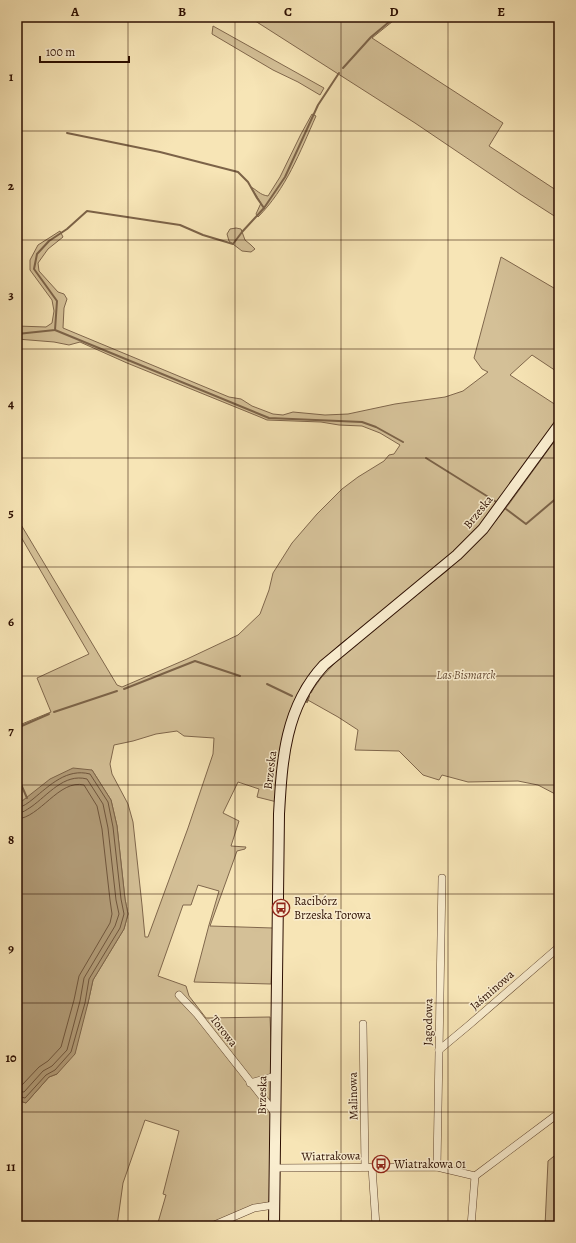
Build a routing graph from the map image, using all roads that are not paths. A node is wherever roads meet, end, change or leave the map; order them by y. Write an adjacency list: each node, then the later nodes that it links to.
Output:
1 (559, 425): 7 (street, Brzeska)
2 (442, 878): 6 (street, Jagodowa)
3 (559, 946): 6 (street, Jaśminowa)
4 (179, 996): 8 (street, Torowa)
5 (363, 1024): 11 (street, Malinowa)
6 (439, 1050): 12 (street, Jagodowa)
7 (276, 1076): 8 (street); 9 (street, Brzeska)
8 (250, 1083): 9 (street, Torowa)
9 (275, 1113): 13 (street, Brzeska)
10 (559, 1113): 14 (street)
11 (369, 1167): 12 (street, Wiatrakowa); 13 (street, Wiatrakowa); 18 (street, Malinowa)
12 (437, 1167): 14 (street, Wiatrakowa)
13 (274, 1168): 15 (street, Brzeska)
14 (475, 1176): 19 (street)
15 (274, 1205): 16 (street); 17 (street, Brzeska)
16 (212, 1226)
17 (274, 1226)
18 (376, 1226)
19 (471, 1226)

